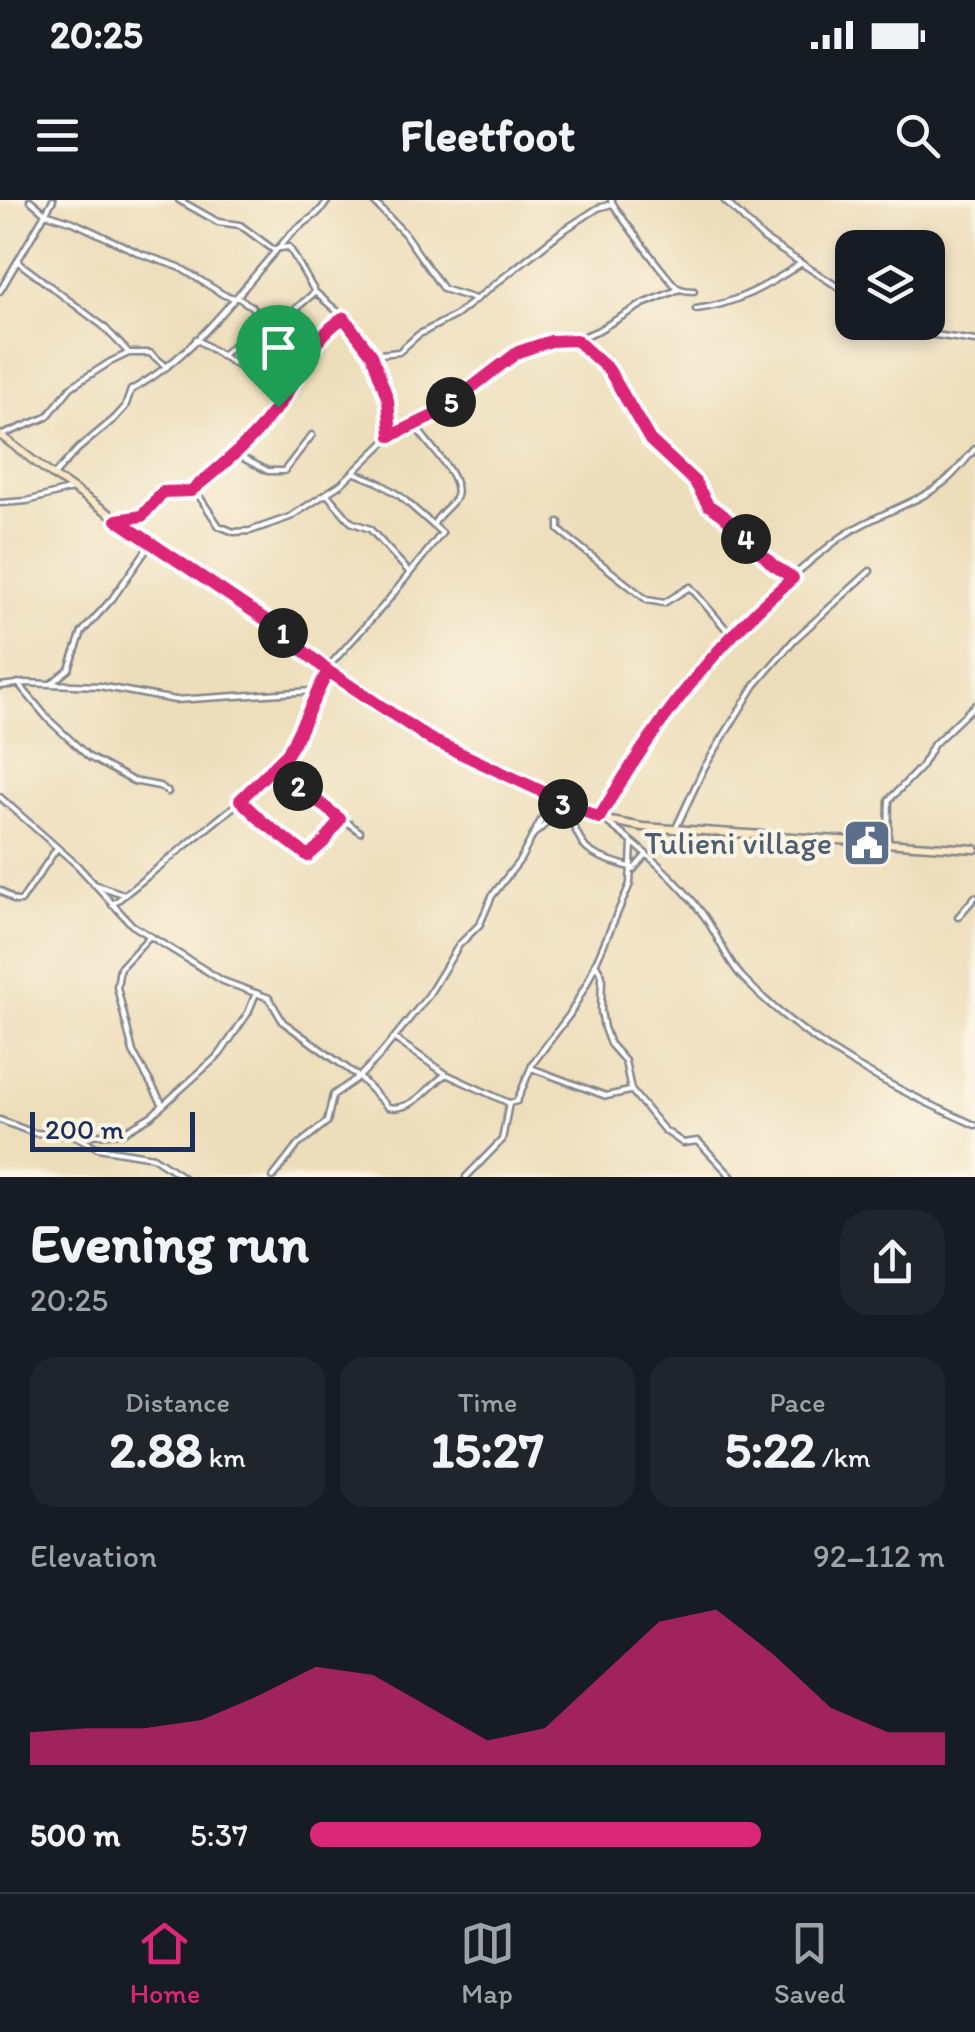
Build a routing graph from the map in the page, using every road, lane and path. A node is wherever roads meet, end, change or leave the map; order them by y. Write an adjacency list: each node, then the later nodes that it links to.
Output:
1 (30, 200): 8 (street)
2 (53, 200): 8 (street)
3 (179, 200): 9 (street)
4 (328, 200): 9 (street)
5 (372, 200): 18 (street)
6 (724, 200): 11 (street)
7 (611, 202): 13 (street); 18 (street)
8 (45, 213): 10 (street); 17 (street)
9 (277, 250): 16 (street); 17 (street)
10 (18, 262): 15 (street); 26 (street)
11 (800, 264): 12 (street); 19 (street)
12 (835, 286)
13 (680, 289): 14 (street); 24 (street)
14 (694, 291)
15 (0, 292)
16 (315, 292): 20 (street); 21 (street)
17 (236, 297): 21 (street); 23 (street)
18 (474, 300): 27 (street)
19 (696, 309)
20 (344, 318): 27 (street); 30 (street)
21 (270, 330): 28 (street)
22 (945, 337): 25 (street)
23 (196, 340): 28 (street); 29 (street)
24 (576, 340): 31 (street); 49 (street)
25 (975, 341)
26 (129, 353): 29 (street); 32 (street)
27 (372, 355): 34 (street)
28 (220, 356): 30 (street)
29 (167, 367): 38 (street)
30 (278, 407): 36 (street)
31 (415, 425): 34 (street); 45 (street)
32 (0, 435): 38 (street)
33 (312, 436): 36 (street)
34 (391, 436): 37 (street)
35 (975, 449): 49 (street)
36 (238, 453): 40 (street)
37 (353, 472): 41 (street); 45 (street)
38 (54, 476): 39 (street)
39 (72, 488): 42 (street); 43 (street)
40 (191, 491): 41 (street); 43 (street)
41 (327, 494): 48 (street)
42 (0, 503)
43 (117, 520): 46 (street)
44 (559, 522): 50 (street)
45 (434, 524): 48 (street)
46 (152, 542): 51 (street); 53 (street)
47 (870, 571): 64 (street)
48 (410, 574): 51 (street)
49 (793, 578): 50 (street)
50 (732, 637): 63 (street)
51 (327, 670): 55 (street); 59 (street)
52 (18, 684): 53 (street); 54 (street); 58 (street)
53 (48, 684): 55 (street)
54 (0, 686)
55 (316, 691): 57 (street)
56 (975, 706): 67 (street)
57 (276, 768): 60 (street); 62 (street)
58 (168, 792)
59 (552, 799): 63 (street); 66 (street)
60 (240, 800): 62 (street); 75 (street)
61 (1, 801): 69 (street)
62 (340, 819): 65 (street)
63 (602, 819): 64 (street); 68 (street)
64 (675, 830): 67 (street)
65 (360, 832)
66 (535, 833): 72 (street); 82 (street)
67 (888, 842): 70 (street)
68 (632, 843): 71 (street); 72 (street)
69 (56, 848): 73 (street); 74 (street)
70 (975, 849)
71 (648, 854): 72 (street); 90 (street)
72 (632, 869): 80 (street)
73 (94, 884): 75 (street); 77 (street)
74 (0, 890)
75 (123, 894): 77 (street)
76 (975, 897): 78 (street)
77 (112, 905): 79 (street)
78 (958, 918)
79 (149, 938): 81 (street); 88 (street)
80 (595, 964): 83 (street); 86 (street)
81 (256, 993): 85 (street); 88 (street)
82 (395, 1039): 84 (street); 85 (street)
83 (531, 1068): 86 (street); 87 (street)
84 (446, 1074): 85 (street); 87 (street)
85 (359, 1077): 93 (street)
86 (630, 1090): 95 (street)
87 (509, 1103): 94 (street)
88 (163, 1105): 91 (street)
89 (0, 1120): 91 (street)
90 (975, 1125)
91 (75, 1136): 92 (street)
92 (184, 1177)
93 (273, 1177)
94 (466, 1177)
95 (732, 1177)

